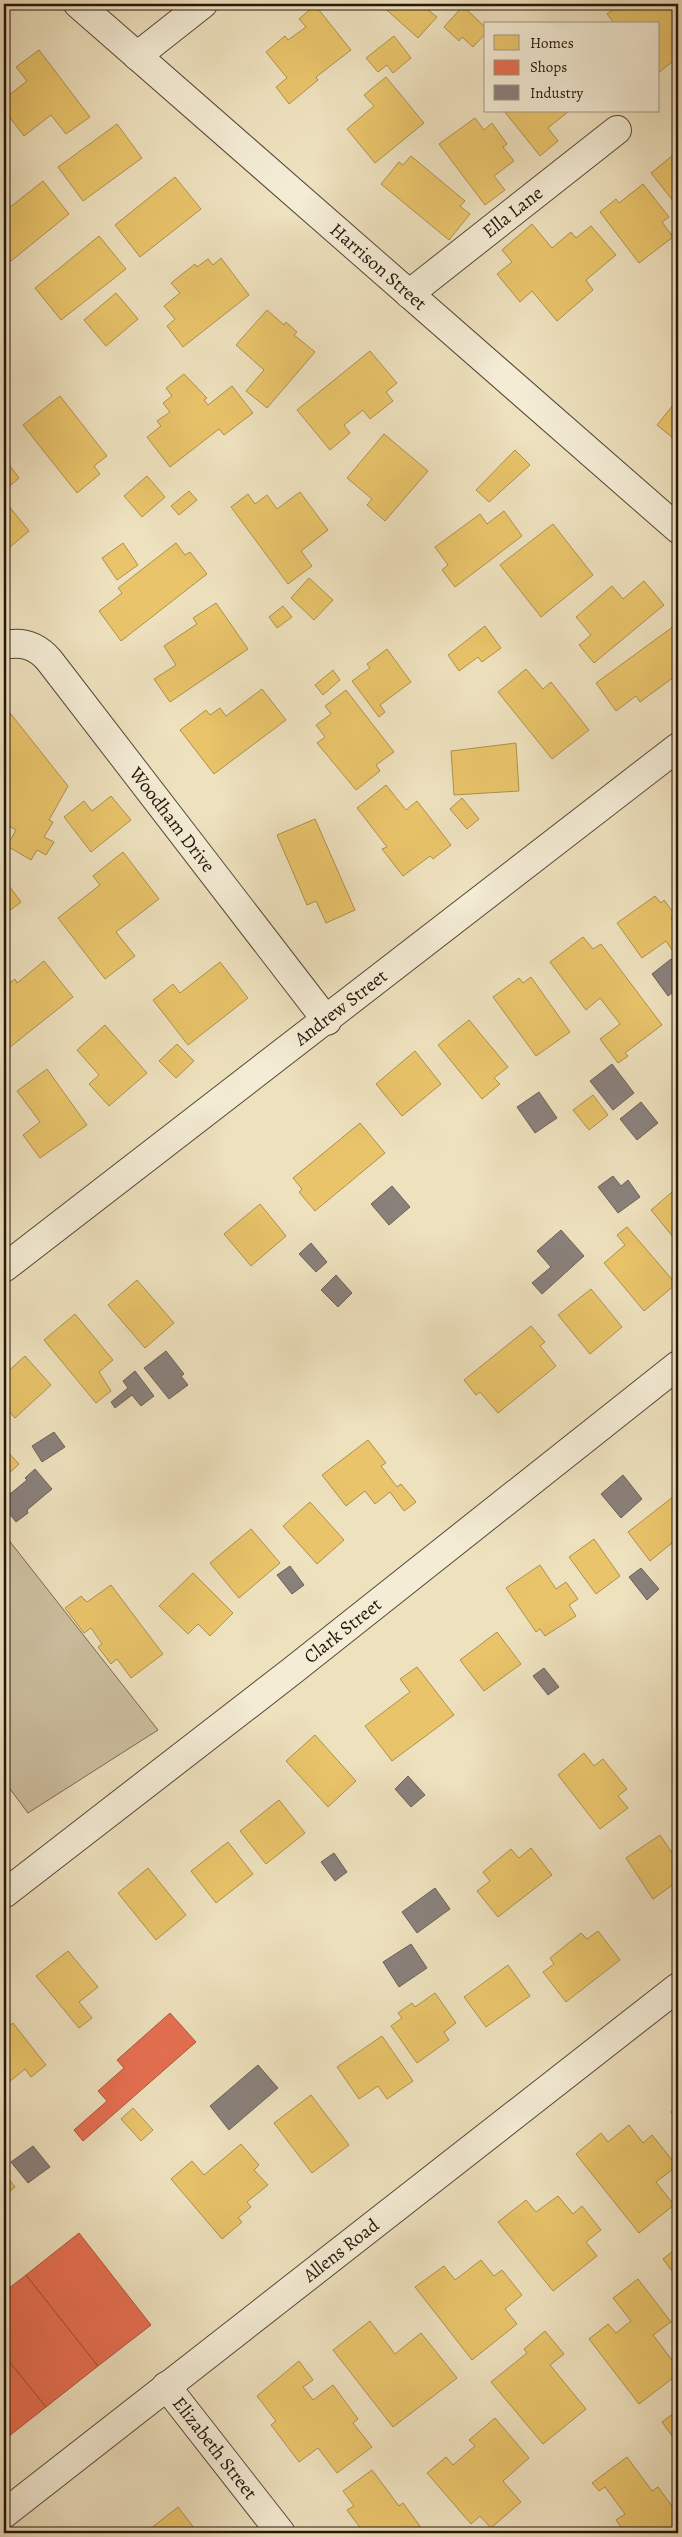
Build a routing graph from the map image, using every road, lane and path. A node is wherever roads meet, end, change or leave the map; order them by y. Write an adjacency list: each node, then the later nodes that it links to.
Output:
1 (78, 4): 3 (street, Harrison Street)
2 (203, 4): 3 (street)
3 (137, 56): 5 (street, Harrison Street)
4 (617, 130): 5 (street, Ella Lane)
5 (409, 294): 6 (street, Harrison Street)
6 (678, 530)
7 (4, 645): 9 (street, Woodham Drive)
8 (678, 747): 9 (street, Andrew Street)
9 (327, 1021): 10 (street, Andrew Street)
10 (4, 1268)
11 (678, 1365): 12 (street, Clark Street)
12 (4, 1894)
13 (678, 1987): 14 (street, Allens Road)
14 (166, 2386): 15 (street, Allens Road); 16 (street, Elizabeth Street)
15 (4, 2514)
16 (281, 2533)

